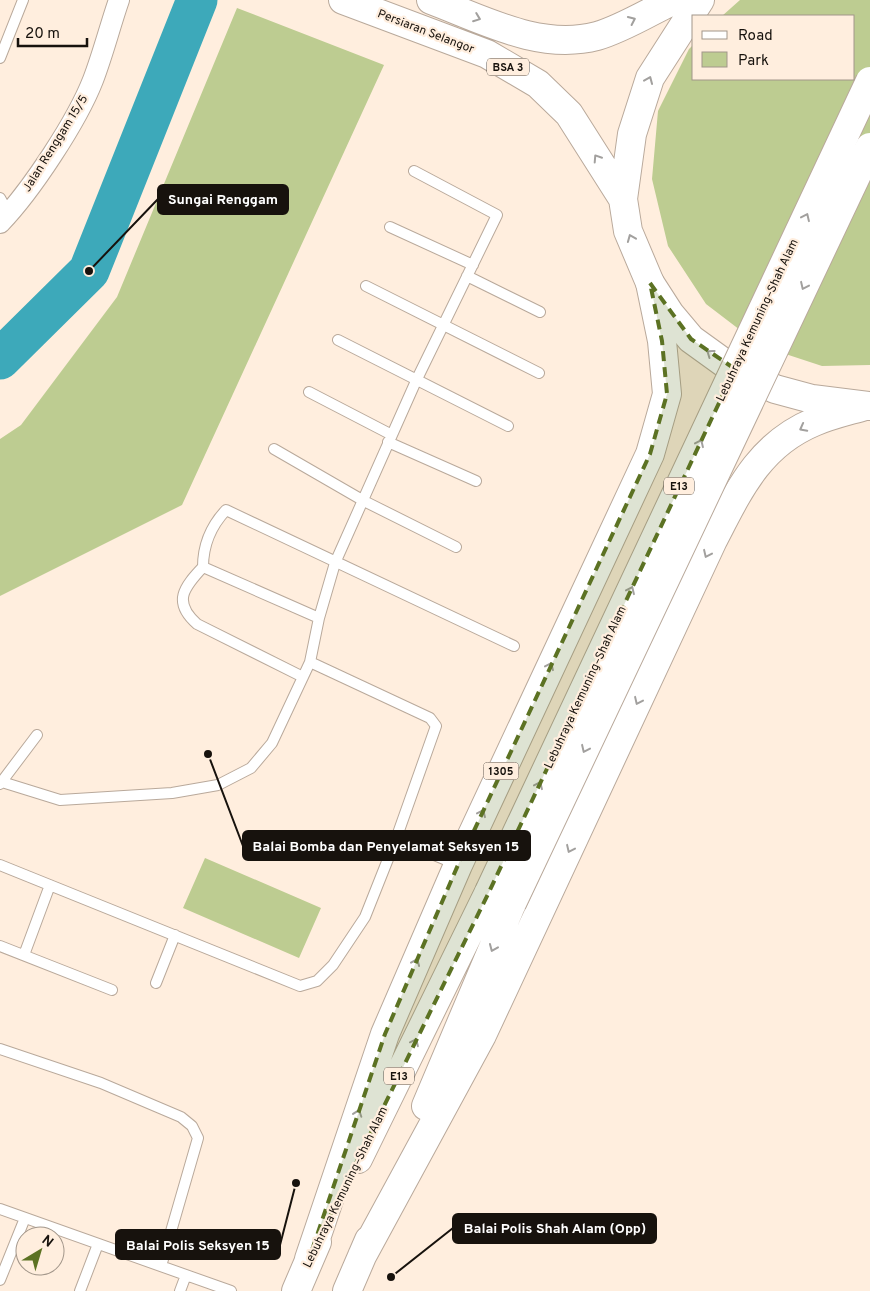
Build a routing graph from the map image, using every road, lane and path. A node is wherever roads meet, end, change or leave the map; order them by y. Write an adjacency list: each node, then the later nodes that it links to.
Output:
1 (24, 0): 7 (lane)
2 (119, 0): 12 (street, Jalan Renggam 15/5)
3 (343, 0): 11 (main road, Persiaran Selangor / BSA 3, one-way to 3)
4 (431, 0): 5 (main road, one-way to 5)
5 (674, 0)
6 (700, 0): 11 (main road, one-way to 6)
7 (0, 58)
8 (870, 81): 43 (main road, Lebuhraya Kemuning–Shah Alam / E13, one-way to 8, bridge)
9 (870, 147): 43 (main road, Lebuhraya Kemuning–Shah Alam / E13, one-way to 43, bridge)
10 (414, 172): 14 (lane)
11 (623, 199): 16 (main road, one-way to 11)
12 (3, 212)
13 (390, 227): 14 (lane)
14 (473, 265): 15 (lane)
15 (467, 276): 18 (lane); 19 (lane)
16 (650, 283): 24 (main road, one-way to 16); 41 (main road, 1305, one-way to 16)
17 (366, 286): 19 (lane)
18 (540, 312)
19 (443, 326): 21 (lane); 22 (lane)
20 (338, 340): 22 (lane)
21 (539, 373)
22 (416, 381): 25 (lane); 26 (lane)
23 (309, 392): 26 (lane)
24 (868, 406): 53 (main road, one-way to 53)
25 (508, 426)
26 (390, 438): 28 (lane); 29 (lane)
27 (274, 449): 29 (lane)
28 (476, 481)
29 (364, 501): 30 (lane); 31 (lane)
30 (456, 547)
31 (335, 563): 32 (lane); 33 (lane); 34 (lane)
32 (203, 567): 33 (lane); 36 (lane)
33 (319, 618): 35 (lane)
34 (514, 646)
35 (310, 662): 36 (lane); 39 (lane)
36 (303, 677): 38 (lane)
37 (37, 735): 38 (lane)
38 (1, 784)
39 (396, 839): 41 (lane); 44 (lane)
40 (0, 865): 42 (lane)
41 (458, 865): 54 (main road, 1305, one-way to 41)
42 (50, 885): 44 (lane); 46 (lane)
43 (501, 898): 53 (main road, Lebuhraya Kemuning–Shah Alam / E13, one-way to 53); 54 (main road, Lebuhraya Kemuning–Shah Alam / E13, one-way to 43)
44 (175, 935): 47 (lane)
45 (0, 946): 46 (lane)
46 (24, 955): 48 (lane)
47 (156, 983)
48 (112, 990)
49 (0, 1049): 55 (lane)
50 (0, 1209): 51 (lane)
51 (25, 1218): 52 (lane); 57 (lane)
52 (98, 1244): 55 (lane); 58 (lane)
53 (362, 1256): 62 (main road, Lebuhraya Kemuning–Shah Alam / E13)
54 (309, 1259): 61 (main road, Lebuhraya Kemuning–Shah Alam / E13)
55 (161, 1266): 56 (lane)
56 (186, 1275): 59 (lane); 60 (lane)
57 (0, 1280)
58 (80, 1291)
59 (180, 1291)
60 (230, 1291)
61 (296, 1291)
62 (347, 1291)

